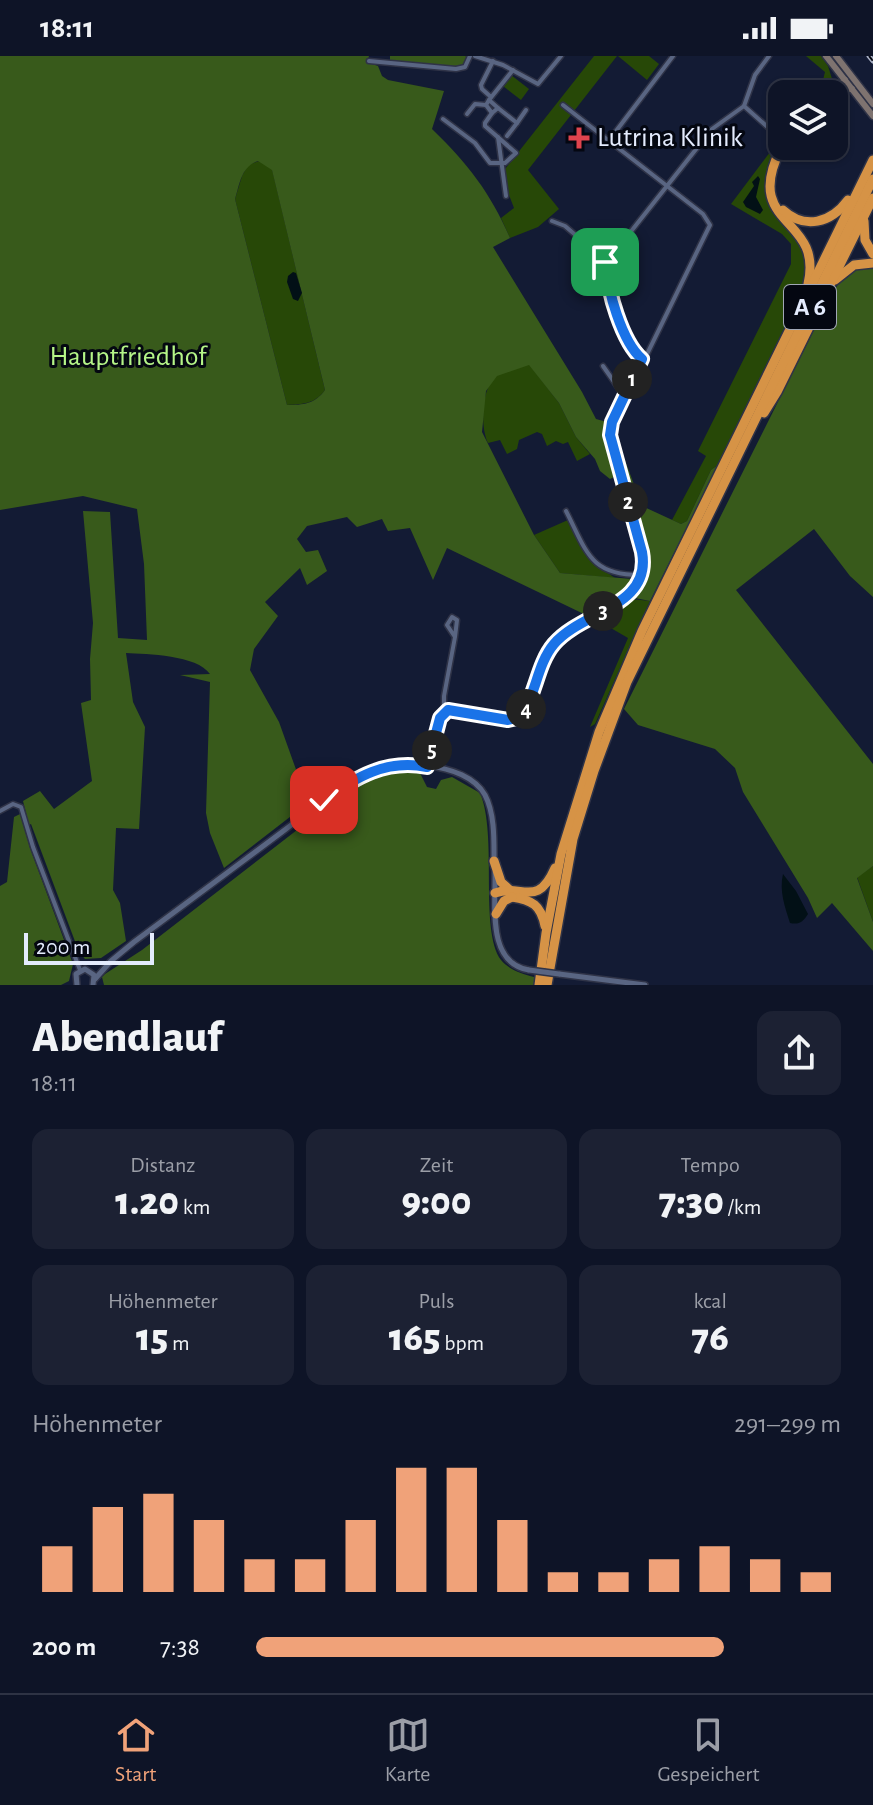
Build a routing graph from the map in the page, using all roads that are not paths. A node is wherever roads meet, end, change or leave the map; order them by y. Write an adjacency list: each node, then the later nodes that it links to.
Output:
1 (473, 56): 7 (street); 8 (street)
2 (561, 56): 10 (street)
3 (673, 56): 32 (street)
4 (767, 56): 21 (street)
5 (826, 56): 9 (main road)
6 (836, 56): 14 (main road)
7 (369, 61)
8 (493, 61): 10 (street); 18 (street)
9 (835, 67): 11 (main road); 12 (main road)
10 (513, 70): 18 (street)
11 (836, 80)
12 (845, 80)
13 (848, 80): 14 (main road)
14 (855, 80): 19 (main road)
15 (848, 84): 17 (main road)
16 (848, 89): 17 (main road)
17 (852, 89): 26 (main road)
18 (489, 100): 22 (street); 24 (street); 25 (street)
19 (873, 104)
20 (563, 105): 32 (street)
21 (744, 106): 29 (street); 38 (street)
22 (498, 108): 24 (street); 28 (street)
23 (526, 110): 28 (street)
24 (492, 113): 31 (street)
25 (467, 114)
26 (873, 116)
27 (443, 119): 36 (street)
28 (517, 123): 30 (street)
29 (768, 126)
30 (507, 136)
31 (498, 137): 36 (street); 36 (street)
32 (610, 139): 38 (street)
33 (775, 160): 47 (highway, A 6)
34 (777, 160): 37 (highway)
35 (873, 160): 37 (highway, A 6)
36 (502, 163): 39 (street)
37 (868, 180): 47 (highway, A 6); 51 (highway, A 6)
38 (666, 187): 44 (street); 48 (street)
39 (506, 196)
40 (873, 198): 41 (highway)
41 (867, 210): 43 (highway); 46 (highway)
42 (552, 221): 44 (street)
43 (873, 254)
44 (608, 263): 48 (street)
45 (873, 263): 46 (highway)
46 (828, 289): 51 (highway)
47 (804, 302): 61 (highway, A 6)
48 (642, 359): 50 (street)
49 (603, 366): 50 (street)
50 (624, 396): 53 (street)
51 (747, 435): 74 (highway, A 6)
52 (566, 511): 53 (street)
53 (642, 575): 55 (street)
54 (455, 637): 55 (street)
55 (444, 711): 56 (street)
56 (436, 738): 57 (street); 58 (street)
57 (436, 753): 58 (street); 59 (street)
58 (427, 767): 59 (street); 67 (street)
59 (456, 774): 62 (street)
60 (0, 811): 68 (street)
61 (561, 854): 64 (highway); 66 (highway, A 6)
62 (494, 861): 63 (street); 64 (highway)
63 (495, 893): 64 (highway); 65 (street)
64 (511, 894): 65 (highway); 66 (highway)
65 (496, 914): 75 (street, bridge)
66 (546, 933): 73 (highway, A 6)
67 (111, 961): 69 (street); 71 (street)
68 (80, 970): 69 (street); 70 (street)
69 (90, 970): 71 (street)
70 (76, 982): 72 (street)
71 (94, 982)
72 (70, 985)
73 (539, 985)
74 (548, 985)
75 (645, 985)

